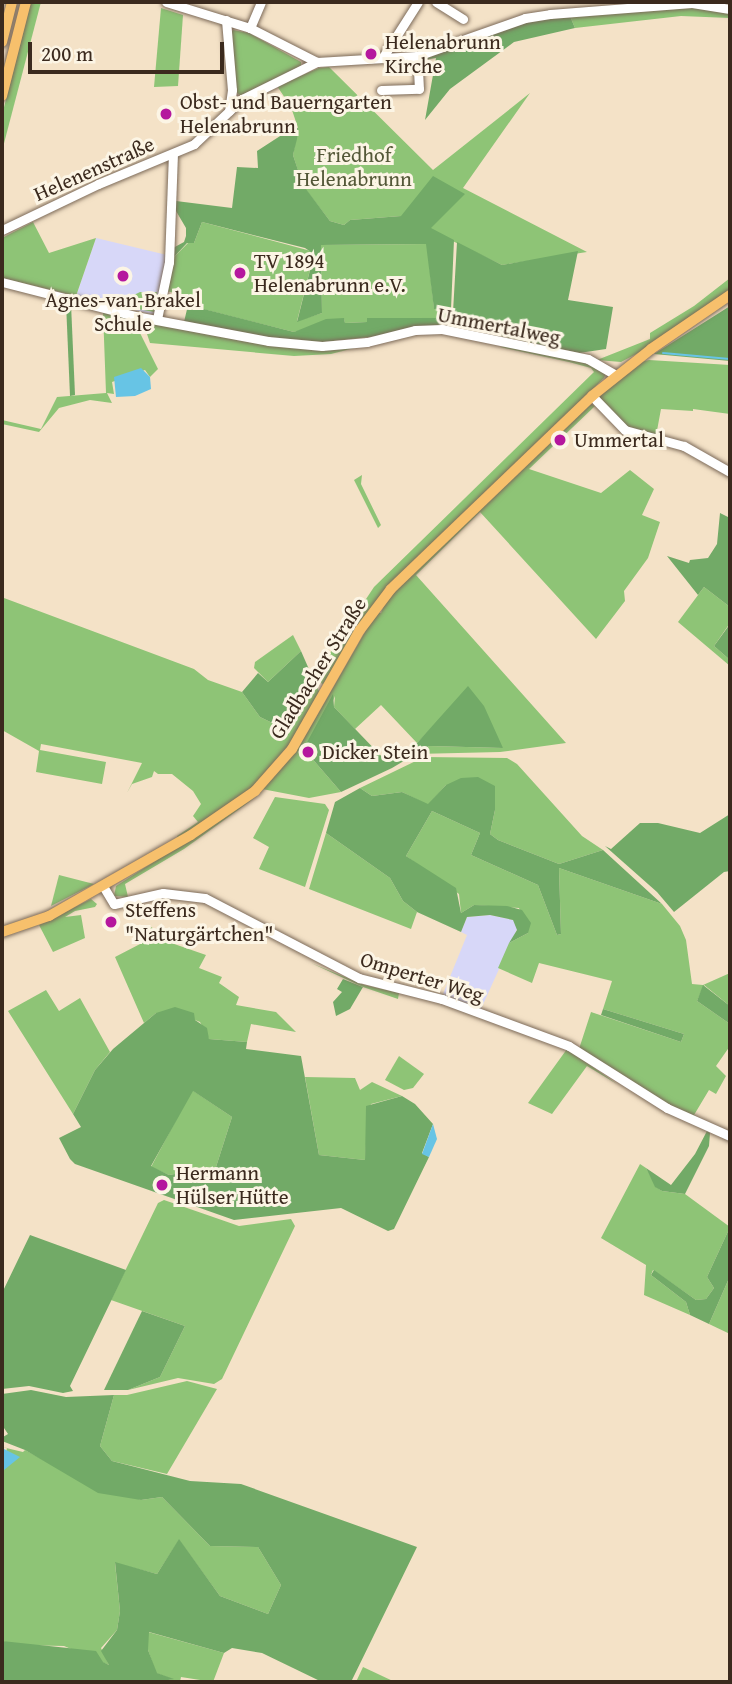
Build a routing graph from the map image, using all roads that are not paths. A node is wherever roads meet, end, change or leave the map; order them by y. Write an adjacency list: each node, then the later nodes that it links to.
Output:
1 (12, 2): 11 (main road)
2 (26, 2): 16 (main road)
3 (166, 2): 9 (street)
4 (261, 2): 10 (street)
5 (418, 2): 13 (street)
6 (436, 2): 8 (street)
7 (730, 9): 12 (street, Helenenstraße)
8 (463, 19)
9 (226, 20): 10 (street); 17 (street)
10 (250, 28): 14 (street)
11 (2, 42)
12 (417, 56): 13 (street, Helenenstraße); 15 (street)
13 (383, 57): 14 (street, Helenenstraße)
14 (317, 62): 17 (street, Helenenstraße)
15 (381, 90)
16 (2, 96)
17 (229, 111): 18 (street, Helenenstraße)
18 (173, 154): 19 (street, Helenenstraße); 22 (street)
19 (2, 230)
20 (2, 282): 22 (street, Ummertalweg)
21 (730, 295): 23 (main road, Gladbacher Straße)
22 (158, 319): 23 (street, Ummertalweg)
23 (616, 375): 24 (main road, Gladbacher Straße)
24 (592, 396): 25 (street); 26 (main road, Gladbacher Straße)
25 (730, 472)
26 (103, 886): 27 (main road, Gladbacher Straße); 28 (street, Omperter Weg)
27 (2, 932)
28 (730, 1136)

